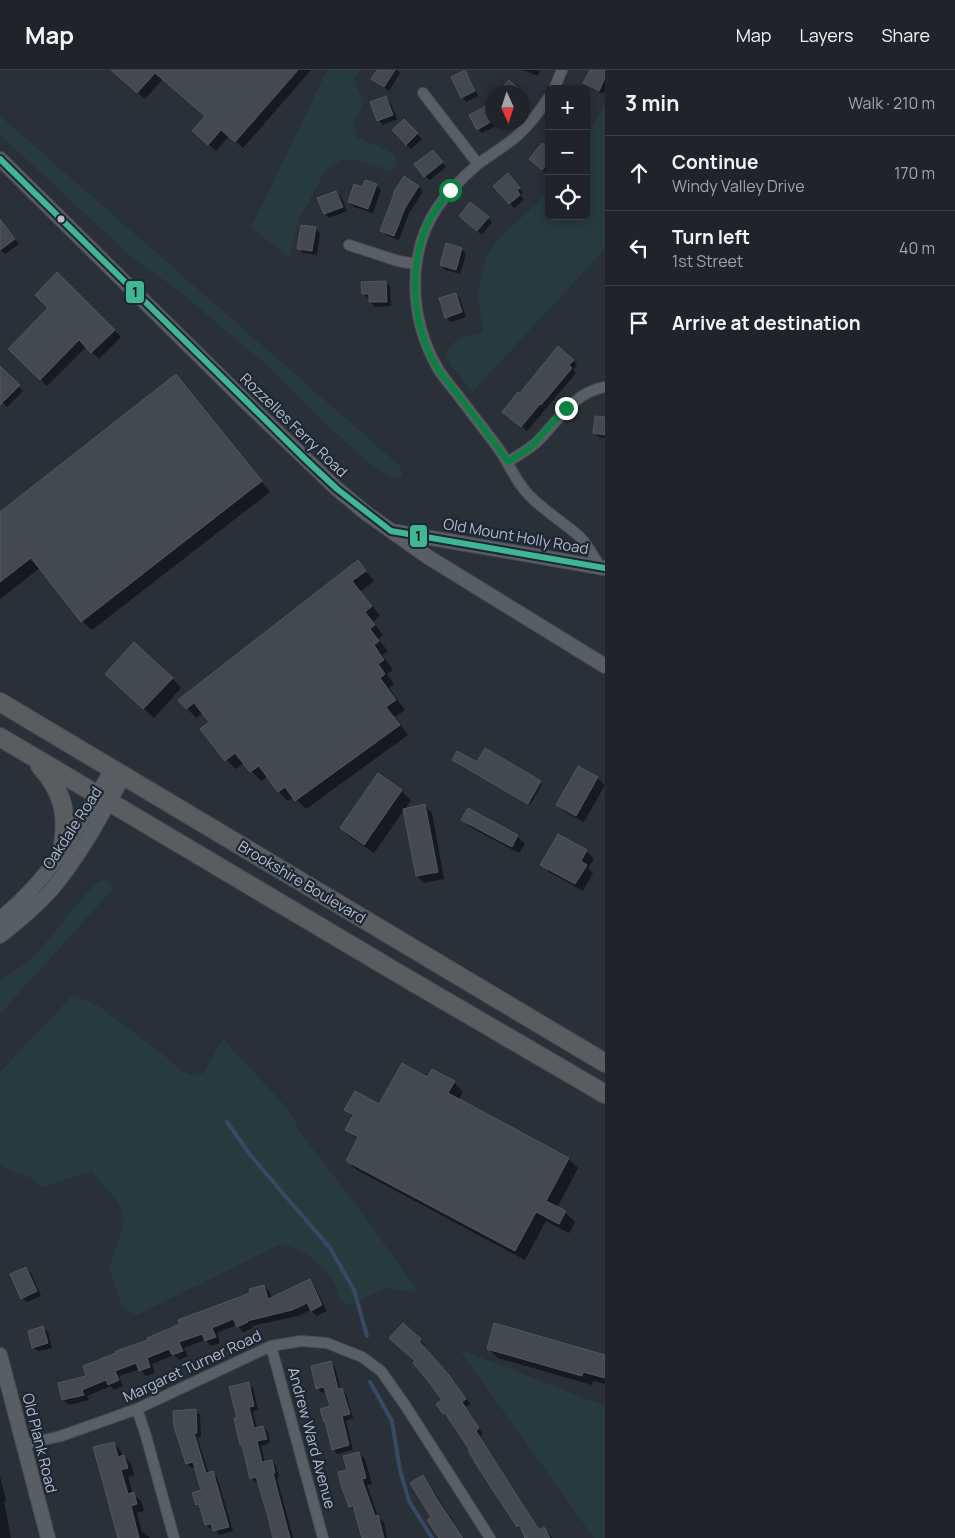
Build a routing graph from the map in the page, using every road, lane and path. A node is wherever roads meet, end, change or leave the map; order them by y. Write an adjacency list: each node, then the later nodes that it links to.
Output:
1 (562, 70): 2 (street)
2 (556, 85)
3 (423, 93): 6 (street)
4 (545, 103): 6 (street)
5 (0, 158): 11 (street, Rozzelles Ferry Road)
6 (478, 164): 8 (street)
7 (349, 246): 8 (street)
8 (416, 264): 10 (street)
9 (605, 387): 10 (street)
10 (508, 462): 12 (street)
11 (391, 531): 12 (street, Old Mount Holly Road); 13 (street, Rozzelles Ferry Road)
12 (603, 568)
13 (605, 666)
14 (0, 702): 17 (highway, Brookshire Boulevard)
15 (0, 737): 16 (highway, Brookshire Boulevard)
16 (29, 755): 18 (highway, Brookshire Boulevard); 19 (highway)
17 (118, 772): 18 (street, Oakdale Road); 22 (highway, Brookshire Boulevard)
18 (103, 799): 19 (street, Oakdale Road); 21 (street, Oakdale Road); 23 (highway, Brookshire Boulevard)
19 (61, 855): 20 (street, Oakdale Road)
20 (0, 919)
21 (0, 936)
22 (605, 1062)
23 (605, 1094)
24 (271, 1346): 26 (street, Margaret Turner Road); 30 (street, Andrew Ward Avenue); 31 (street, Margaret Turner Road)
25 (0, 1356): 27 (street, Old Plank Road)
26 (137, 1409): 27 (street, Margaret Turner Road); 29 (street)
27 (24, 1445): 28 (street, Old Plank Road)
28 (48, 1538)
29 (174, 1538)
30 (324, 1538)
31 (490, 1538)

